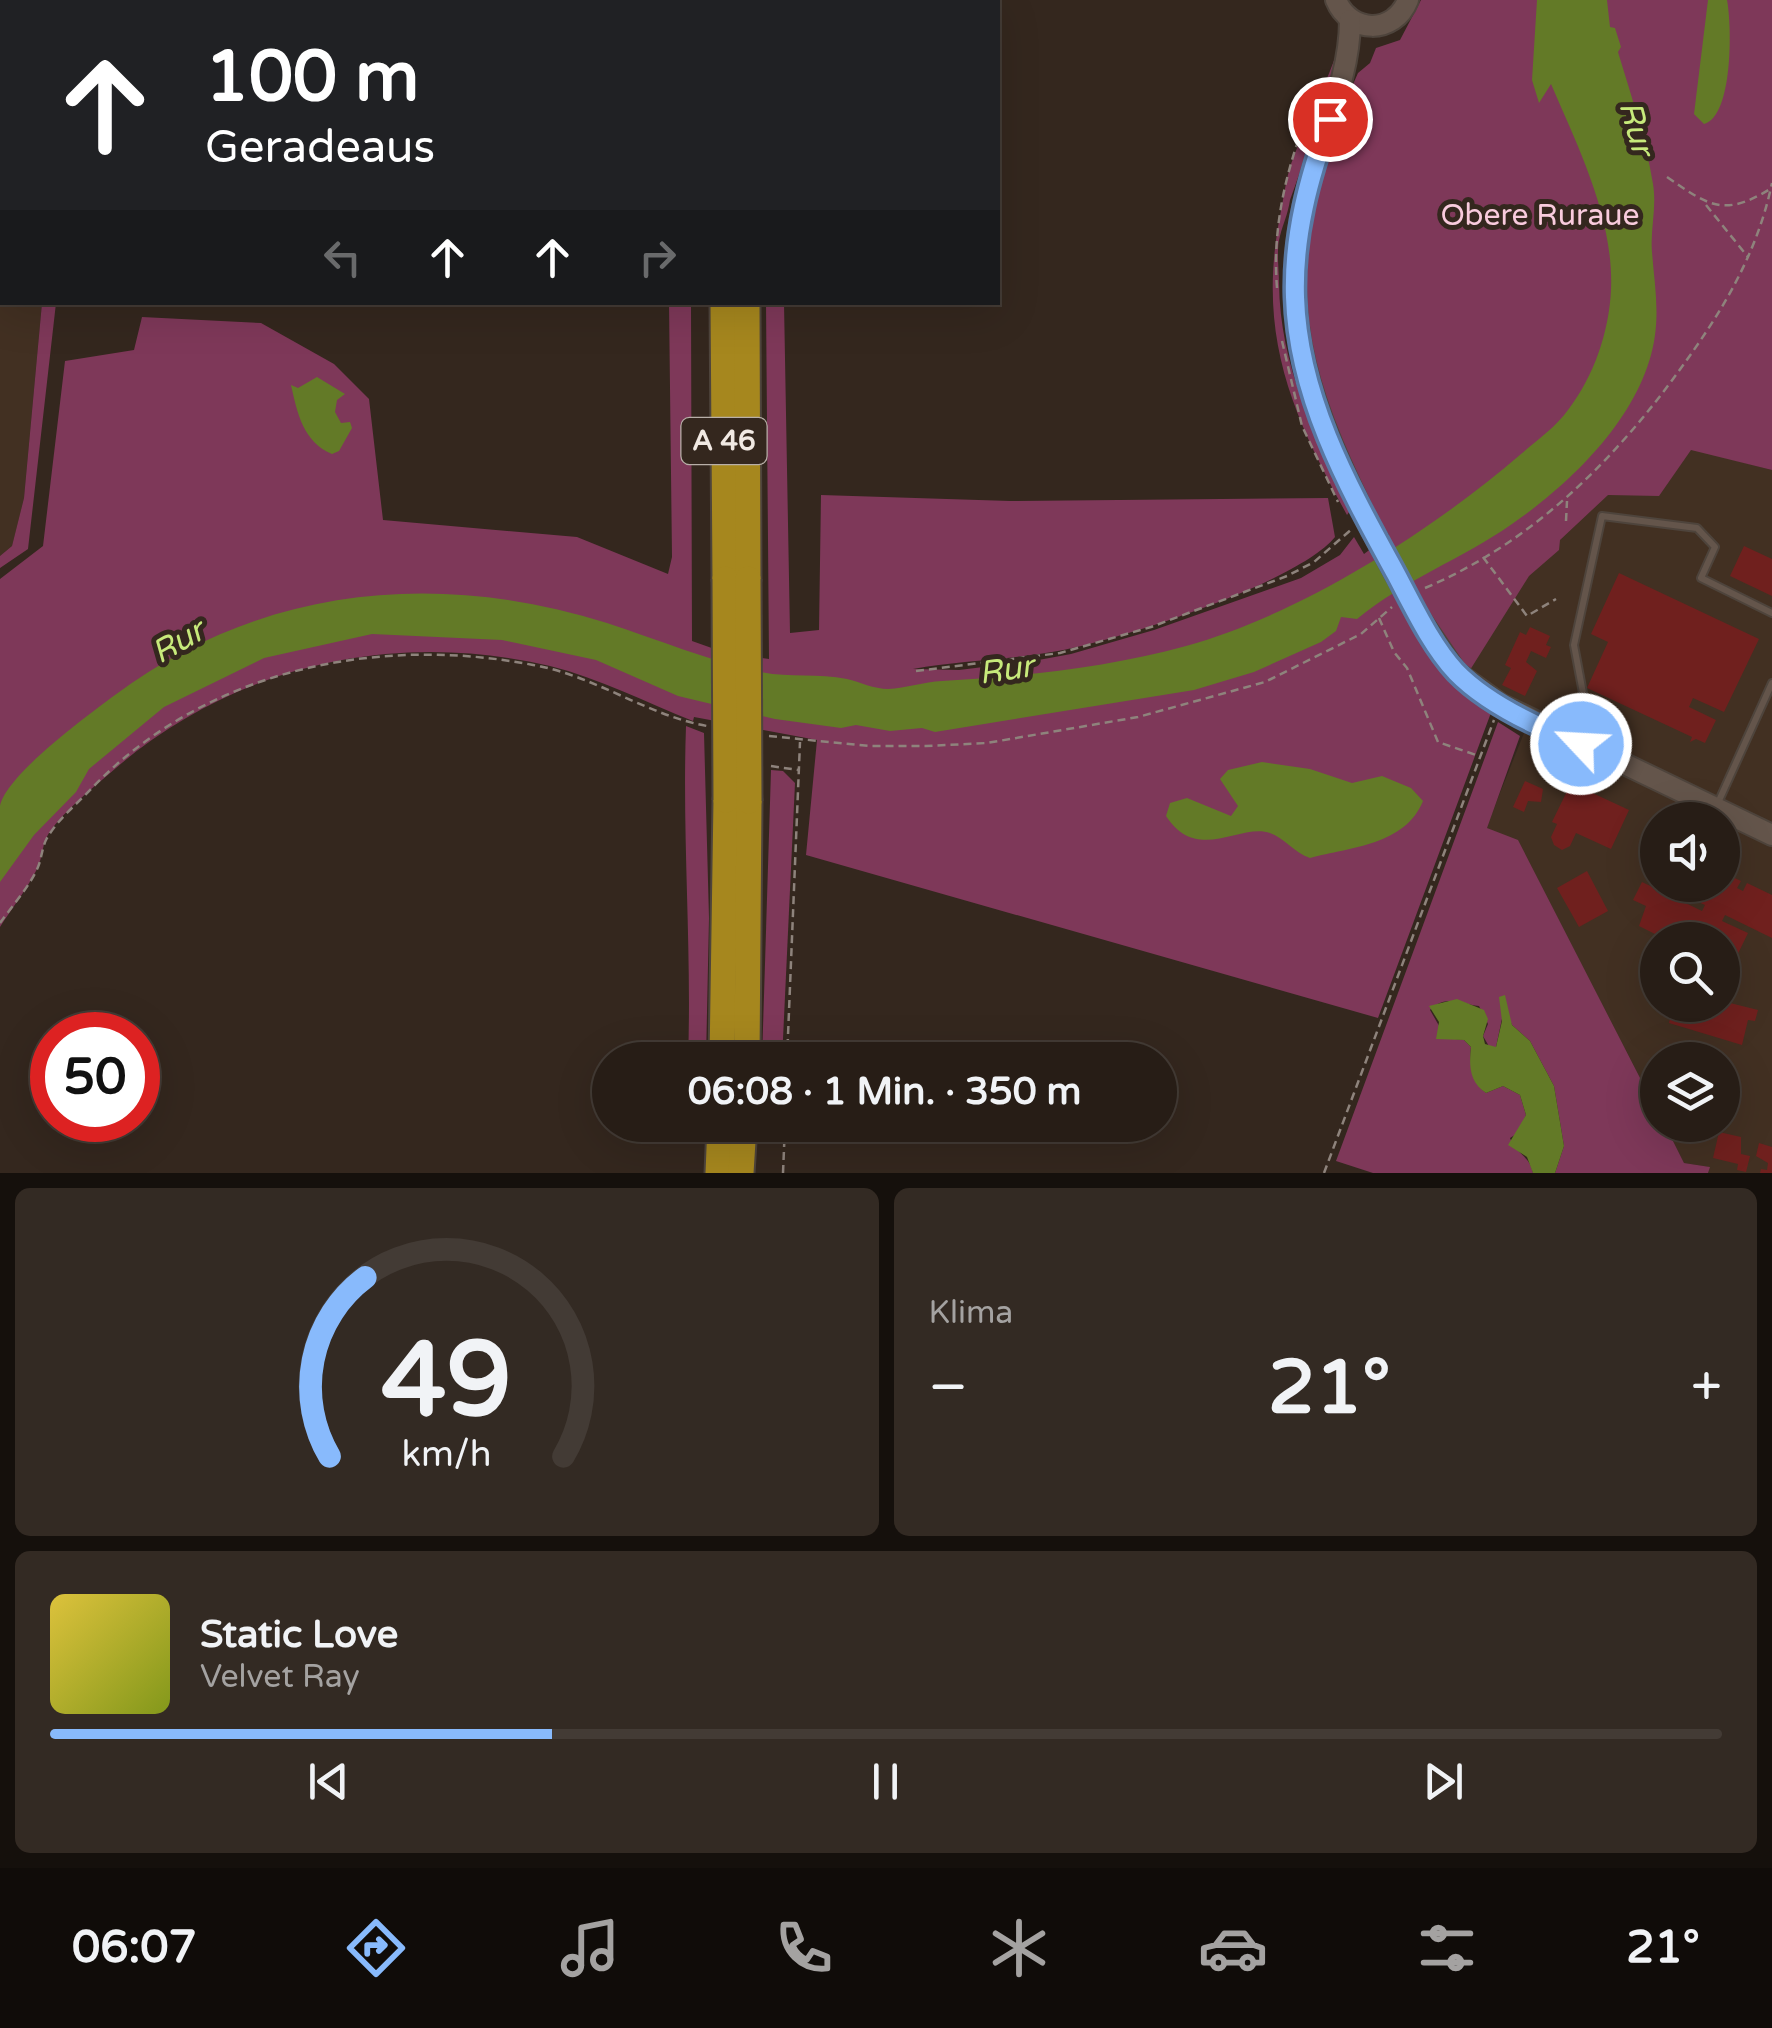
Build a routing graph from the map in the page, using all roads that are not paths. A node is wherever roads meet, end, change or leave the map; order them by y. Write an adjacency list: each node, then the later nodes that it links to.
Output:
1 (1336, 0): 3 (main road)
2 (1408, 0): 4 (main road)
3 (1350, 20): 4 (main road); 5 (main road)
4 (1376, 27): 5 (main road)
5 (1341, 85): 11 (main road, bridge)
6 (723, 305): 8 (highway, A 46)
7 (747, 305): 8 (highway, A 46)
8 (736, 579): 12 (highway, A 46, bridge)
9 (1772, 613): 11 (lane)
10 (1772, 683): 14 (lane)
11 (1581, 744): 13 (main road)
12 (738, 800): 17 (highway, A 46); 18 (highway, A 46)
13 (1703, 802)
14 (1719, 802)
15 (1740, 820): 16 (main road)
16 (1772, 835)
17 (723, 1042)
18 (745, 1042)
19 (719, 1142): 21 (highway)
20 (743, 1142): 22 (highway)
21 (718, 1173)
22 (741, 1173)

